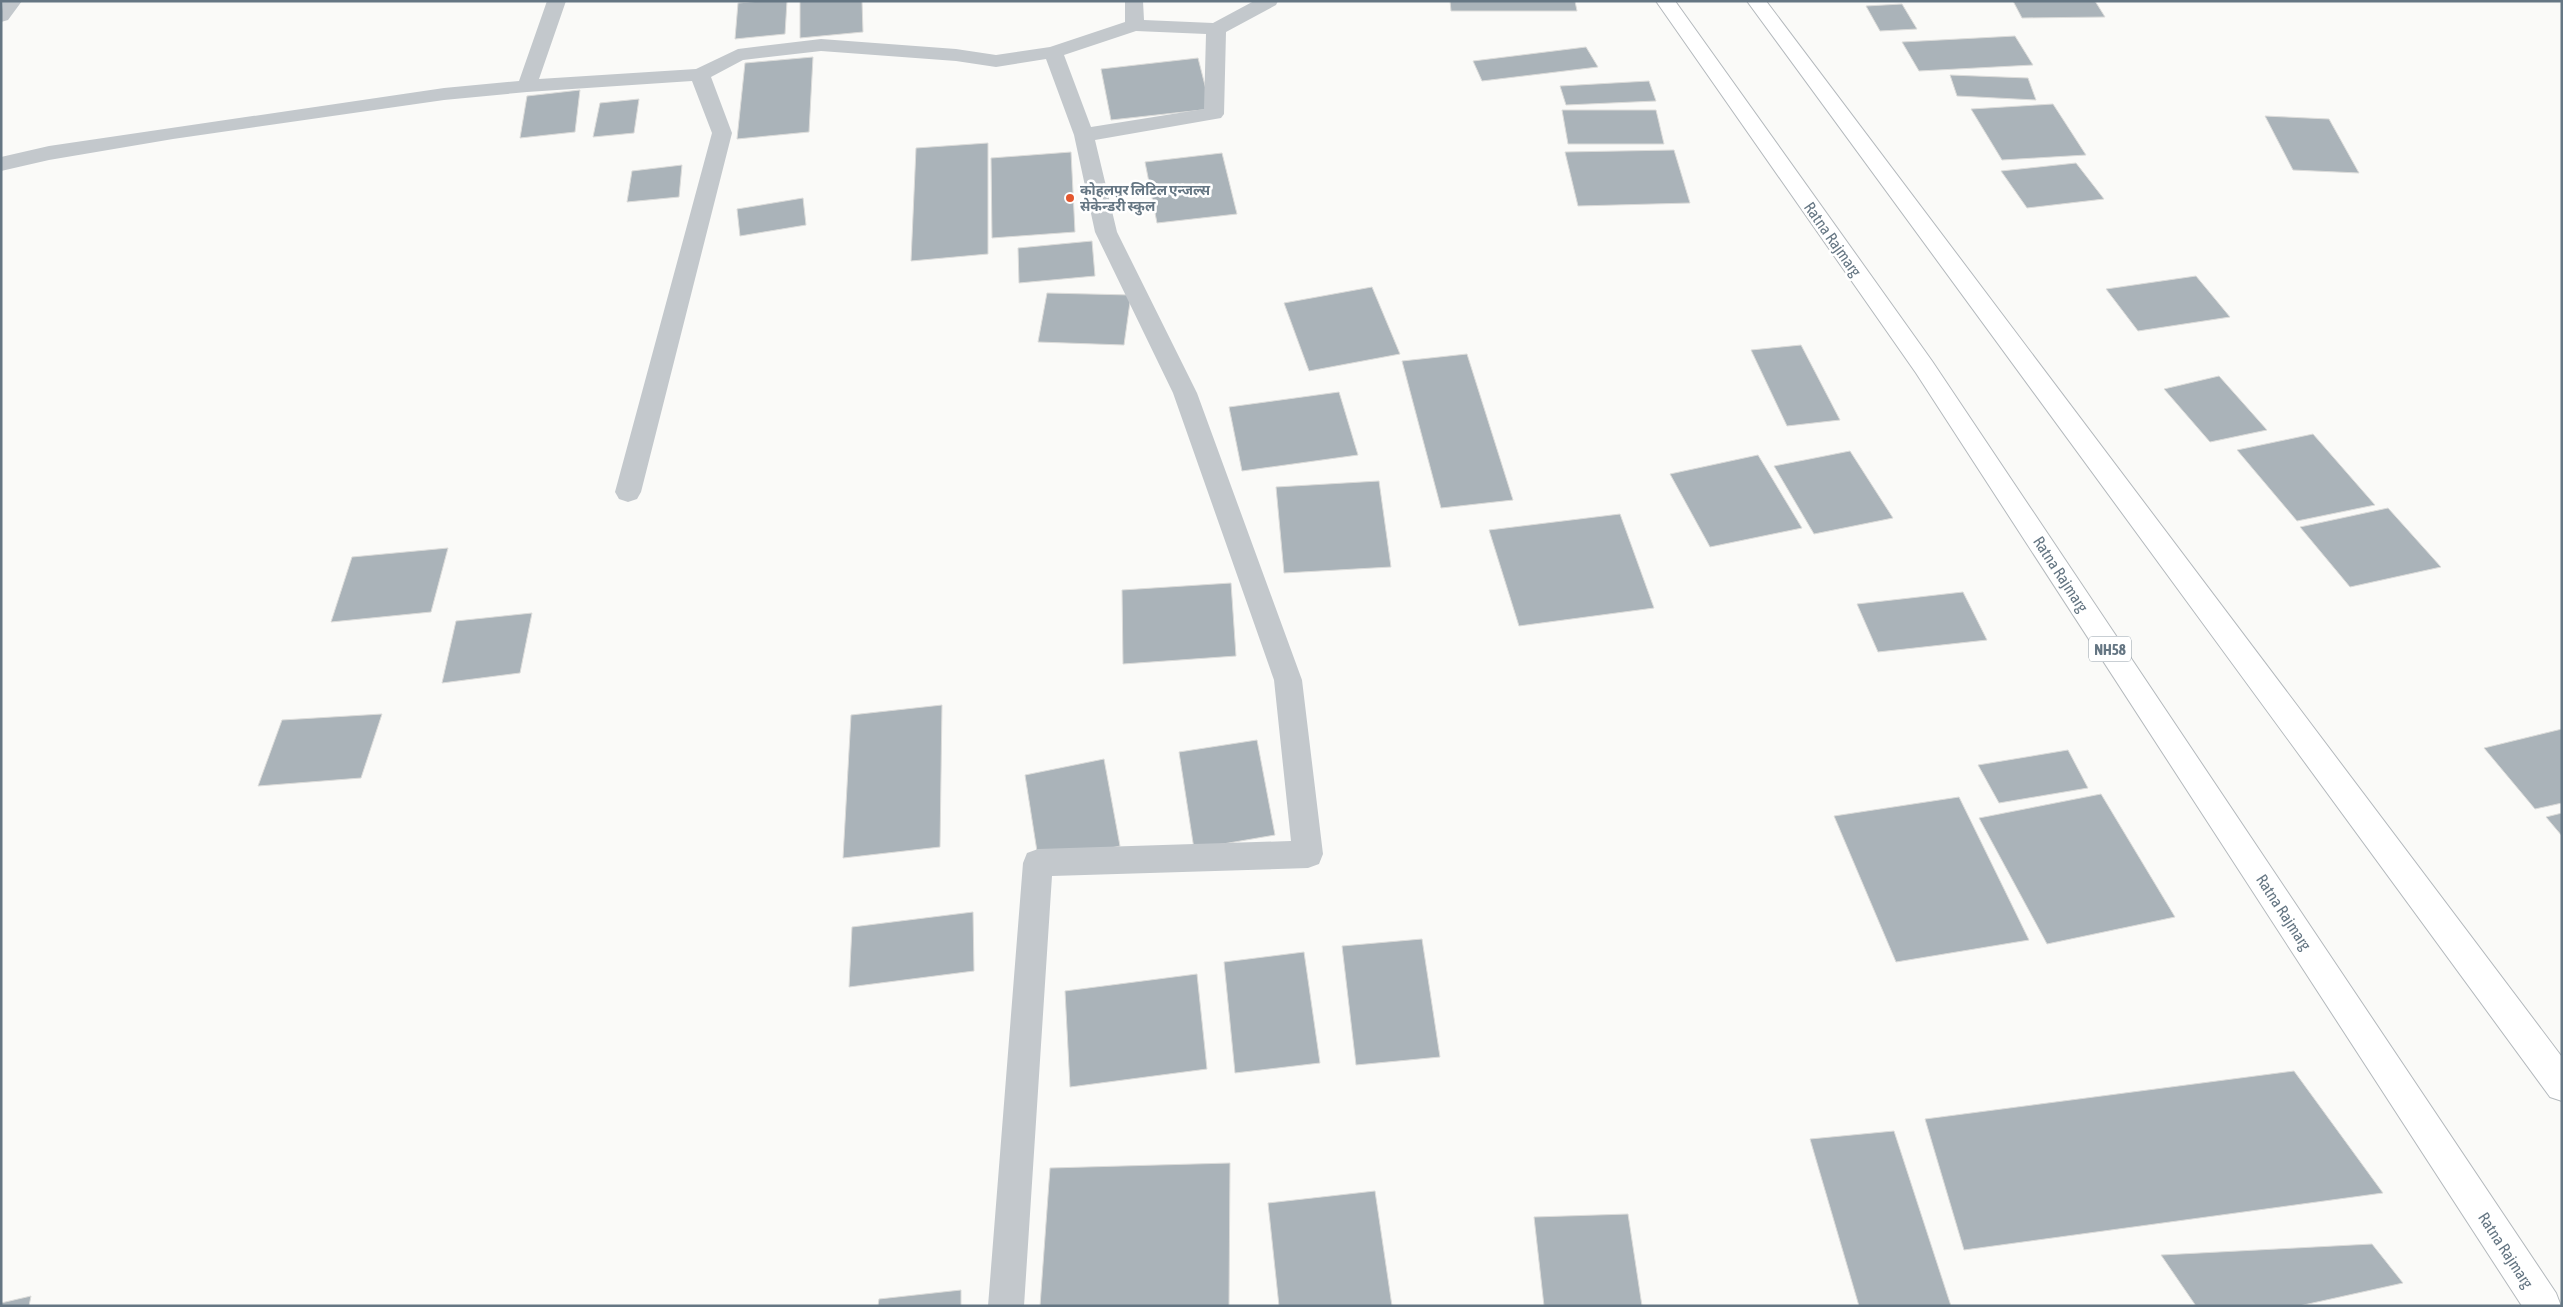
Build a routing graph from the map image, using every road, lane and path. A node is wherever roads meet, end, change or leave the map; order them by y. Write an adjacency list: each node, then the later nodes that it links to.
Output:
1 (13, 1): 7 (street)
2 (557, 1): 12 (street)
3 (1134, 1): 8 (street)
4 (1269, 1): 9 (street)
5 (1665, 1): 18 (highway, Ratna Rajmarg / NH58)
6 (1756, 1): 16 (highway)
7 (1, 16)
8 (1135, 26): 9 (street); 10 (street)
9 (1216, 29): 13 (street)
10 (1053, 52): 11 (street); 13 (street)
11 (700, 74): 12 (street); 15 (street)
12 (527, 86): 14 (street)
13 (1084, 135): 17 (street)
14 (1, 164)
15 (628, 492)
16 (2562, 1085)
17 (1006, 1306)
18 (2543, 1306)

